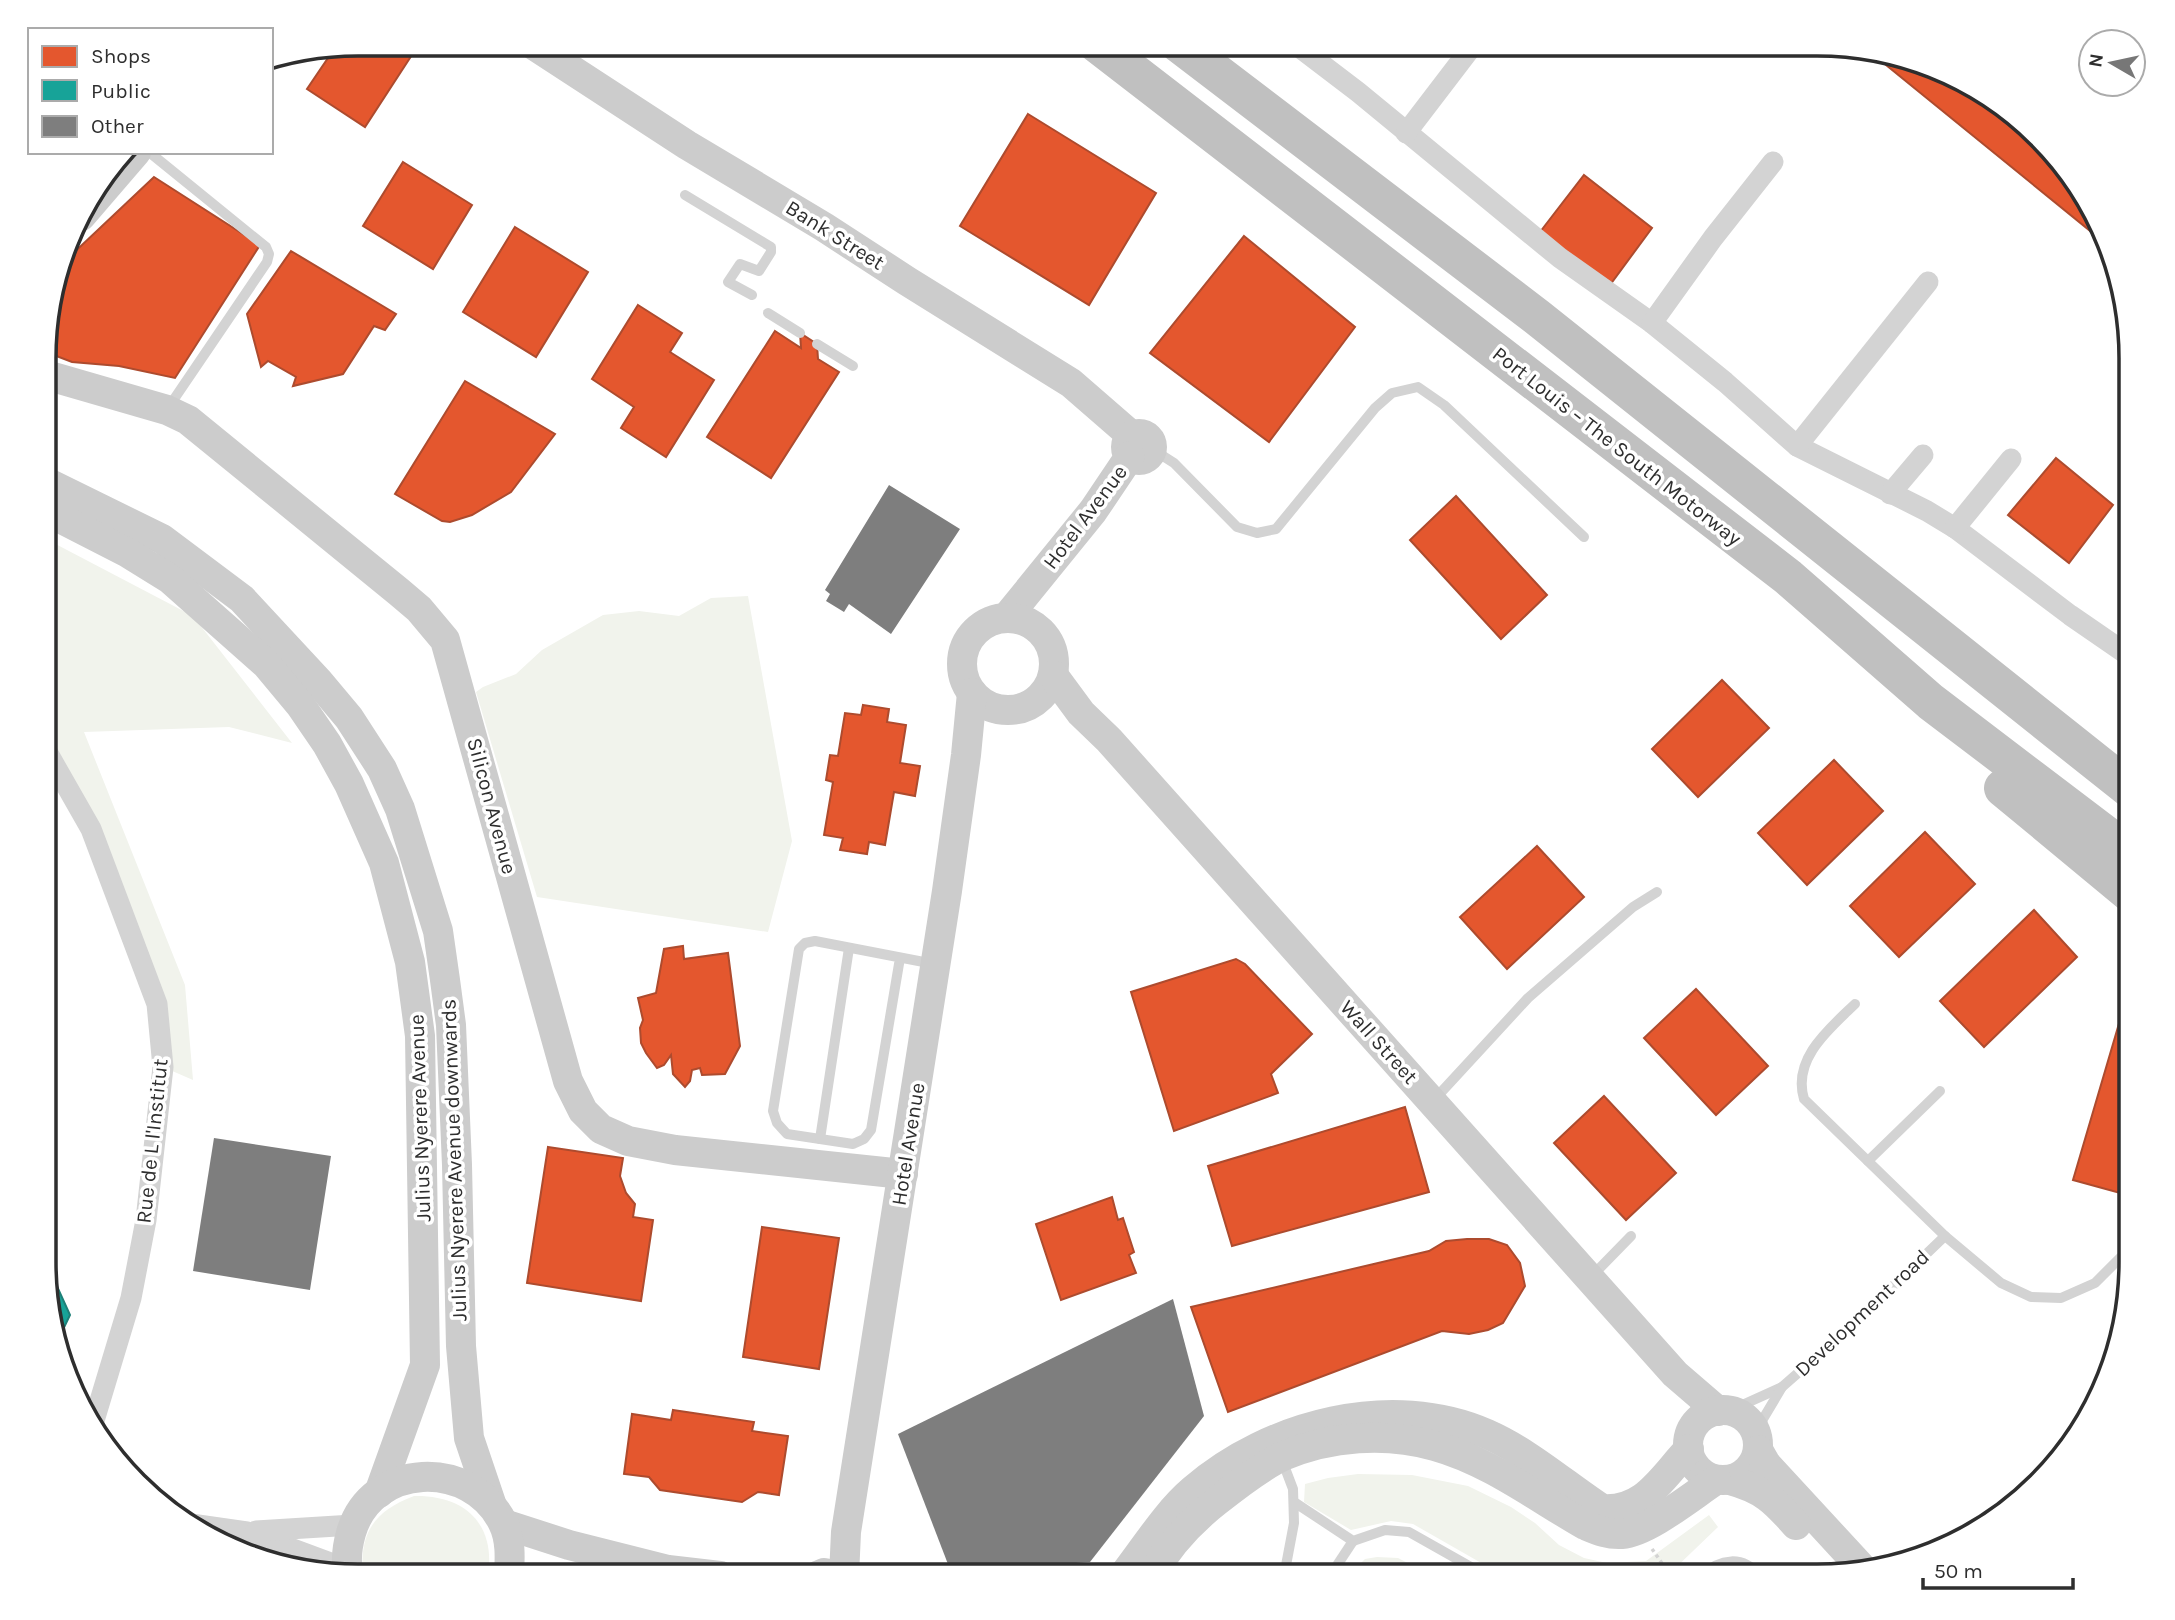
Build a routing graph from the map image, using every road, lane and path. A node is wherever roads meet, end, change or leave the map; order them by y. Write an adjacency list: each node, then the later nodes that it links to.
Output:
1 (550, 56): 20 (street, Bank Street)
2 (1113, 56): 34 (highway, Port Louis – The South Motorway)
3 (1196, 56): 37 (highway)
4 (1311, 56): 6 (street)
5 (1465, 56): 6 (street)
6 (1406, 133): 13 (street)
7 (151, 154): 18 (lane)
8 (1773, 162): 13 (street)
9 (685, 195): 11 (lane)
10 (1928, 282): 19 (street)
11 (752, 295)
12 (768, 313): 14 (lane)
13 (1652, 323): 19 (street)
14 (800, 333)
15 (817, 344): 16 (lane)
16 (853, 366)
17 (56, 376): 18 (street, Silicon Avenue)
18 (167, 410): 49 (street, Silicon Avenue)
19 (1797, 446): 24 (street)
20 (1138, 447): 27 (lane); 28 (street, Hotel Avenue)
21 (1923, 456): 24 (street)
22 (2011, 459): 26 (street)
23 (56, 487): 64 (street, Julius Nyerere Avenue downwards)
24 (1890, 494): 26 (street)
25 (56, 516): 62 (street, Julius Nyerere Avenue)
26 (1955, 528): 31 (street)
27 (1584, 537)
28 (1038, 578): 29 (street, Hotel Avenue); 30 (street, Hotel Avenue)
29 (1007, 617): 30 (street); 32 (street)
30 (1044, 635): 33 (street)
31 (2119, 649)
32 (972, 694): 33 (street); 35 (street, Hotel Avenue)
33 (1034, 695): 35 (street); 46 (street, Wall Street)
34 (1931, 702): 38 (highway, Port Louis – The South Motorway); 39 (highway)
35 (966, 755): 43 (street, Hotel Avenue)
36 (56, 768): 57 (street, Rue de L l'Institut)
37 (2119, 781)
38 (2119, 845)
39 (2119, 884)
40 (1657, 892): 46 (lane)
41 (849, 948): 42 (lane); 47 (lane); 47 (lane)
42 (900, 958): 43 (lane); 47 (lane)
43 (936, 964): 49 (street, Hotel Avenue)
44 (1855, 1004): 48 (lane, Development road)
45 (1940, 1091): 48 (lane)
46 (1433, 1101): 53 (street, Wall Street)
47 (820, 1139)
48 (1868, 1161): 51 (lane, Development road)
49 (903, 1174): 76 (street, Hotel Avenue)
50 (1631, 1236): 53 (lane)
51 (1945, 1236): 52 (lane); 55 (lane, Development road)
52 (2119, 1259)
53 (1590, 1278): 54 (street, Wall Street)
54 (1675, 1374): 56 (street, Wall Street); 58 (street, Wall Street)
55 (1782, 1387): 56 (lane); 59 (lane)
56 (1724, 1411): 58 (street); 59 (street)
57 (96, 1413)
58 (1691, 1439): 60 (street); 61 (street)
59 (1758, 1445): 61 (street); 71 (street)
60 (1269, 1452): 63 (lane); 67 (street); 77 (street); 78 (street)
61 (1723, 1480): 67 (street); 73 (street)
62 (379, 1493): 64 (street); 65 (street)
63 (1294, 1503): 69 (lane); 79 (lane)
64 (497, 1514): 74 (street, Julius Nyerere Avenue downwards); 75 (street)
65 (353, 1525): 68 (street); 72 (street)
66 (213, 1527): 68 (street)
67 (1643, 1528): 82 (path)
68 (247, 1532): 70 (street)
69 (1353, 1541): 80 (lane); 81 (lane)
70 (321, 1561)
71 (1856, 1561)
72 (348, 1563)
73 (1832, 1563)
74 (510, 1564)
75 (644, 1564)
76 (836, 1564)
77 (1133, 1564)
78 (1157, 1564)
79 (1286, 1564)
80 (1338, 1564)
81 (1466, 1564)
82 (1663, 1564)
83 (1720, 1564): 84 (lane)
84 (1746, 1564)

